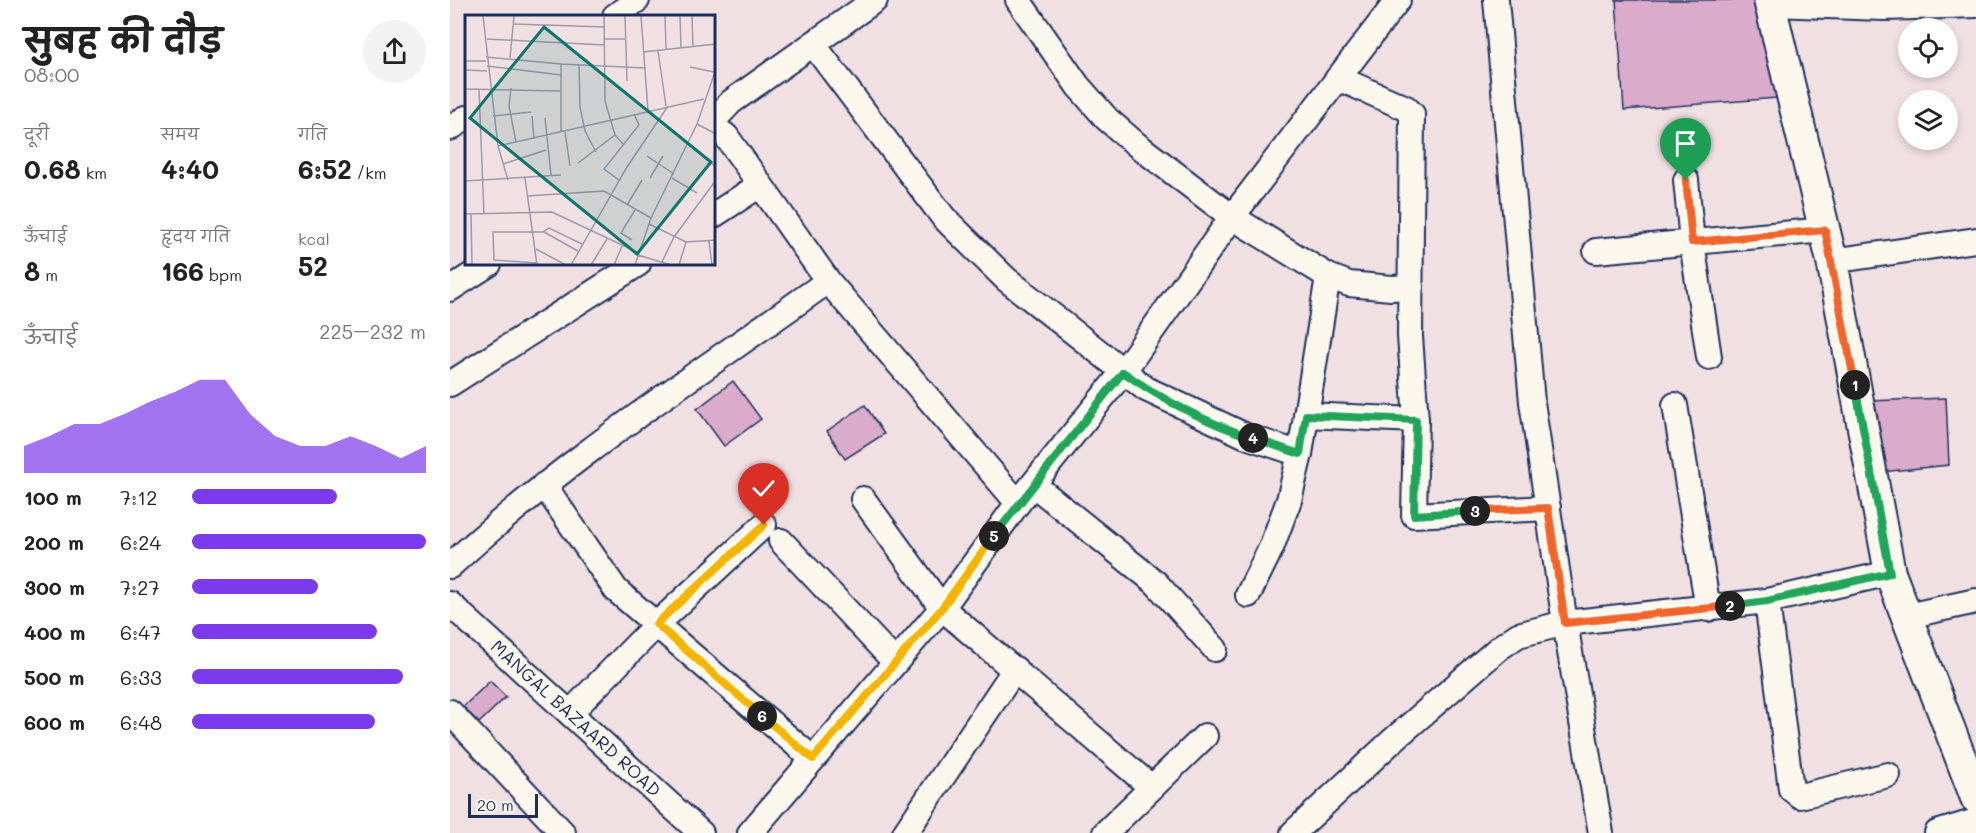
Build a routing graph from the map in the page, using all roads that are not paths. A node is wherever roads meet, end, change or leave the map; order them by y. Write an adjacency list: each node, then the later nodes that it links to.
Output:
1 (637, 0): 8 (street)
2 (875, 0): 9 (street)
3 (1018, 0): 18 (street)
4 (1398, 0): 10 (street)
5 (1496, 0): 41 (street)
6 (1770, 2): 7 (street); 19 (street)
7 (1976, 5)
8 (616, 15)
9 (813, 44): 11 (street); 31 (street)
10 (1338, 78): 18 (street); 28 (street)
11 (716, 118)
12 (465, 119): 13 (street)
13 (450, 128)
14 (716, 128): 16 (street)
15 (1686, 180): 21 (street)
16 (760, 185): 17 (street); 27 (street)
17 (716, 214)
18 (1232, 217): 26 (street); 31 (street)
19 (1825, 230): 21 (street); 23 (street)
20 (1976, 240): 23 (street)
21 (1692, 242): 22 (street); 30 (street)
22 (1596, 251)
23 (1832, 261): 43 (street)
24 (486, 266): 29 (street)
25 (635, 266): 32 (street)
26 (1328, 276): 28 (street); 34 (street)
27 (828, 281): 37 (street); 40 (street)
28 (1411, 287): 35 (street)
29 (450, 289)
30 (1709, 357)
31 (1123, 372): 36 (street); 38 (street)
32 (450, 384)
33 (1675, 405): 49 (street)
34 (1306, 415): 35 (street); 36 (street)
35 (1416, 420): 41 (street)
36 (1300, 454): 44 (street)
37 (544, 485): 42 (street); 52 (street)
38 (1034, 485): 40 (street); 53 (street)
39 (863, 499): 48 (street)
40 (1018, 503): 48 (street)
41 (1548, 508): 51 (street)
42 (450, 566)
43 (1890, 573): 45 (street); 50 (street)
44 (1248, 595)
45 (1767, 601): 49 (street); 60 (street)
46 (1976, 602): 50 (street)
47 (450, 604): 57 (street, MANGAL BAZAARD ROAD)
48 (942, 608): 54 (street); 55 (street)
49 (1708, 609): 51 (street)
50 (1907, 616): 62 (street)
51 (1565, 623): 69 (street); 70 (street)
52 (656, 624): 54 (street); 57 (street); 59 (street)
53 (1215, 649)
54 (895, 662): 59 (street)
55 (1015, 669): 61 (street); 67 (street)
56 (450, 712): 64 (street)
57 (570, 713): 65 (street, MANGAL BAZAARD ROAD)
58 (1205, 736): 61 (street)
59 (813, 759): 66 (street)
60 (1888, 775)
61 (1151, 787): 68 (street)
62 (1976, 798)
63 (1976, 821): 71 (street)
64 (563, 833)
65 (701, 833)
66 (750, 833)
67 (905, 833)
68 (1105, 833)
69 (1293, 833)
70 (1601, 833)
71 (1937, 833)

